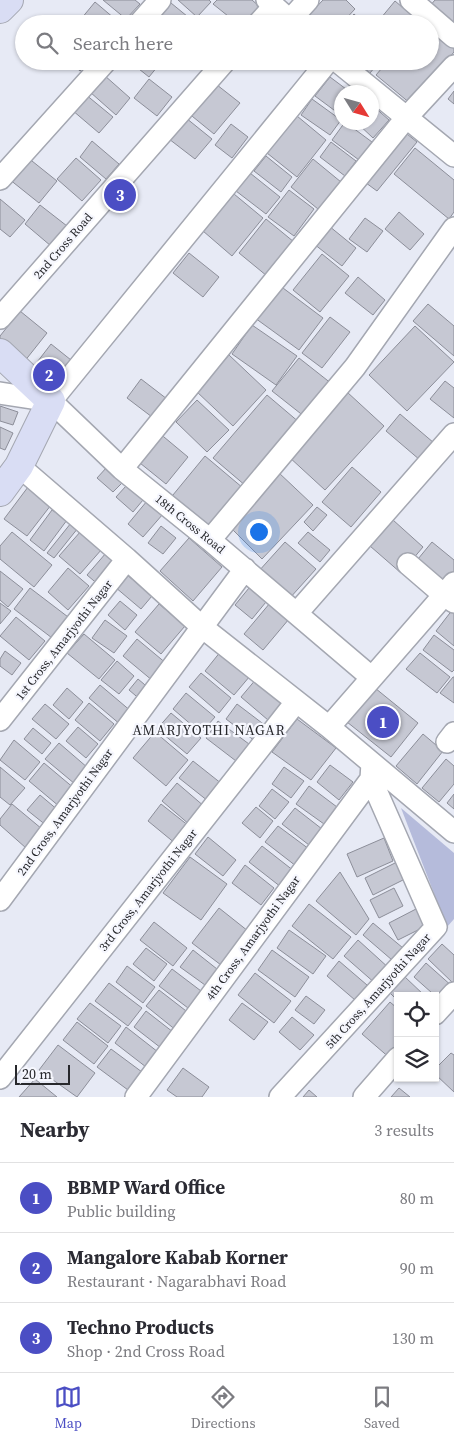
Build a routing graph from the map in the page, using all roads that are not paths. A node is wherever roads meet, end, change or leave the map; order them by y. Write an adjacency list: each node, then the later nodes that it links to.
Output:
1 (9, 0): 6 (main road)
2 (160, 0): 7 (street)
3 (308, 0): 10 (street)
4 (411, 0): 11 (street)
5 (270, 3): 8 (street); 9 (street)
6 (0, 9)
7 (147, 15)
8 (263, 15)
9 (284, 15)
10 (297, 15)
11 (428, 15)
12 (439, 24): 13 (street)
13 (454, 37)
14 (454, 66): 19 (street)
15 (98, 70): 21 (street)
16 (217, 70): 23 (street, 2nd Cross Road)
17 (321, 70): 26 (street)
18 (348, 70): 19 (street)
19 (406, 118): 20 (street); 29 (street)
20 (454, 156)
21 (0, 179)
22 (454, 228): 31 (street)
23 (0, 318)
24 (0, 353): 26 (main road)
25 (0, 393): 26 (street)
26 (51, 400): 28 (main road); 29 (street, 18th Cross Road)
27 (454, 434): 36 (street)
28 (19, 466): 30 (main road); 32 (street)
29 (122, 469): 31 (street, 18th Cross Road)
30 (0, 492)
31 (210, 540): 34 (street, 18th Cross Road)
32 (127, 559): 37 (street); 40 (street, 1st Cross, Amarjyothi Nagar)
33 (408, 564): 35 (street)
34 (245, 569): 36 (street, 18th Cross Road); 37 (street, 2nd Cross, Amarjyothi Nagar)
35 (451, 593): 38 (street)
36 (297, 614): 38 (street, 18th Cross Road)
37 (202, 627): 39 (street); 44 (street, 2nd Cross, Amarjyothi Nagar)
38 (371, 677): 41 (street)
39 (296, 702): 41 (street); 48 (street, 3rd Cross, Amarjyothi Nagar)
40 (0, 720)
41 (329, 728): 42 (street)
42 (371, 771): 43 (street); 49 (street, 4th Cross, Amarjyothi Nagar); 50 (street, 5th Cross, Amarjyothi Nagar)
43 (454, 832)
44 (0, 900)
45 (454, 993): 46 (street)
46 (439, 1010)
47 (394, 1063): 51 (street)
48 (0, 1078)
49 (136, 1097)
50 (280, 1097)
51 (364, 1097)

